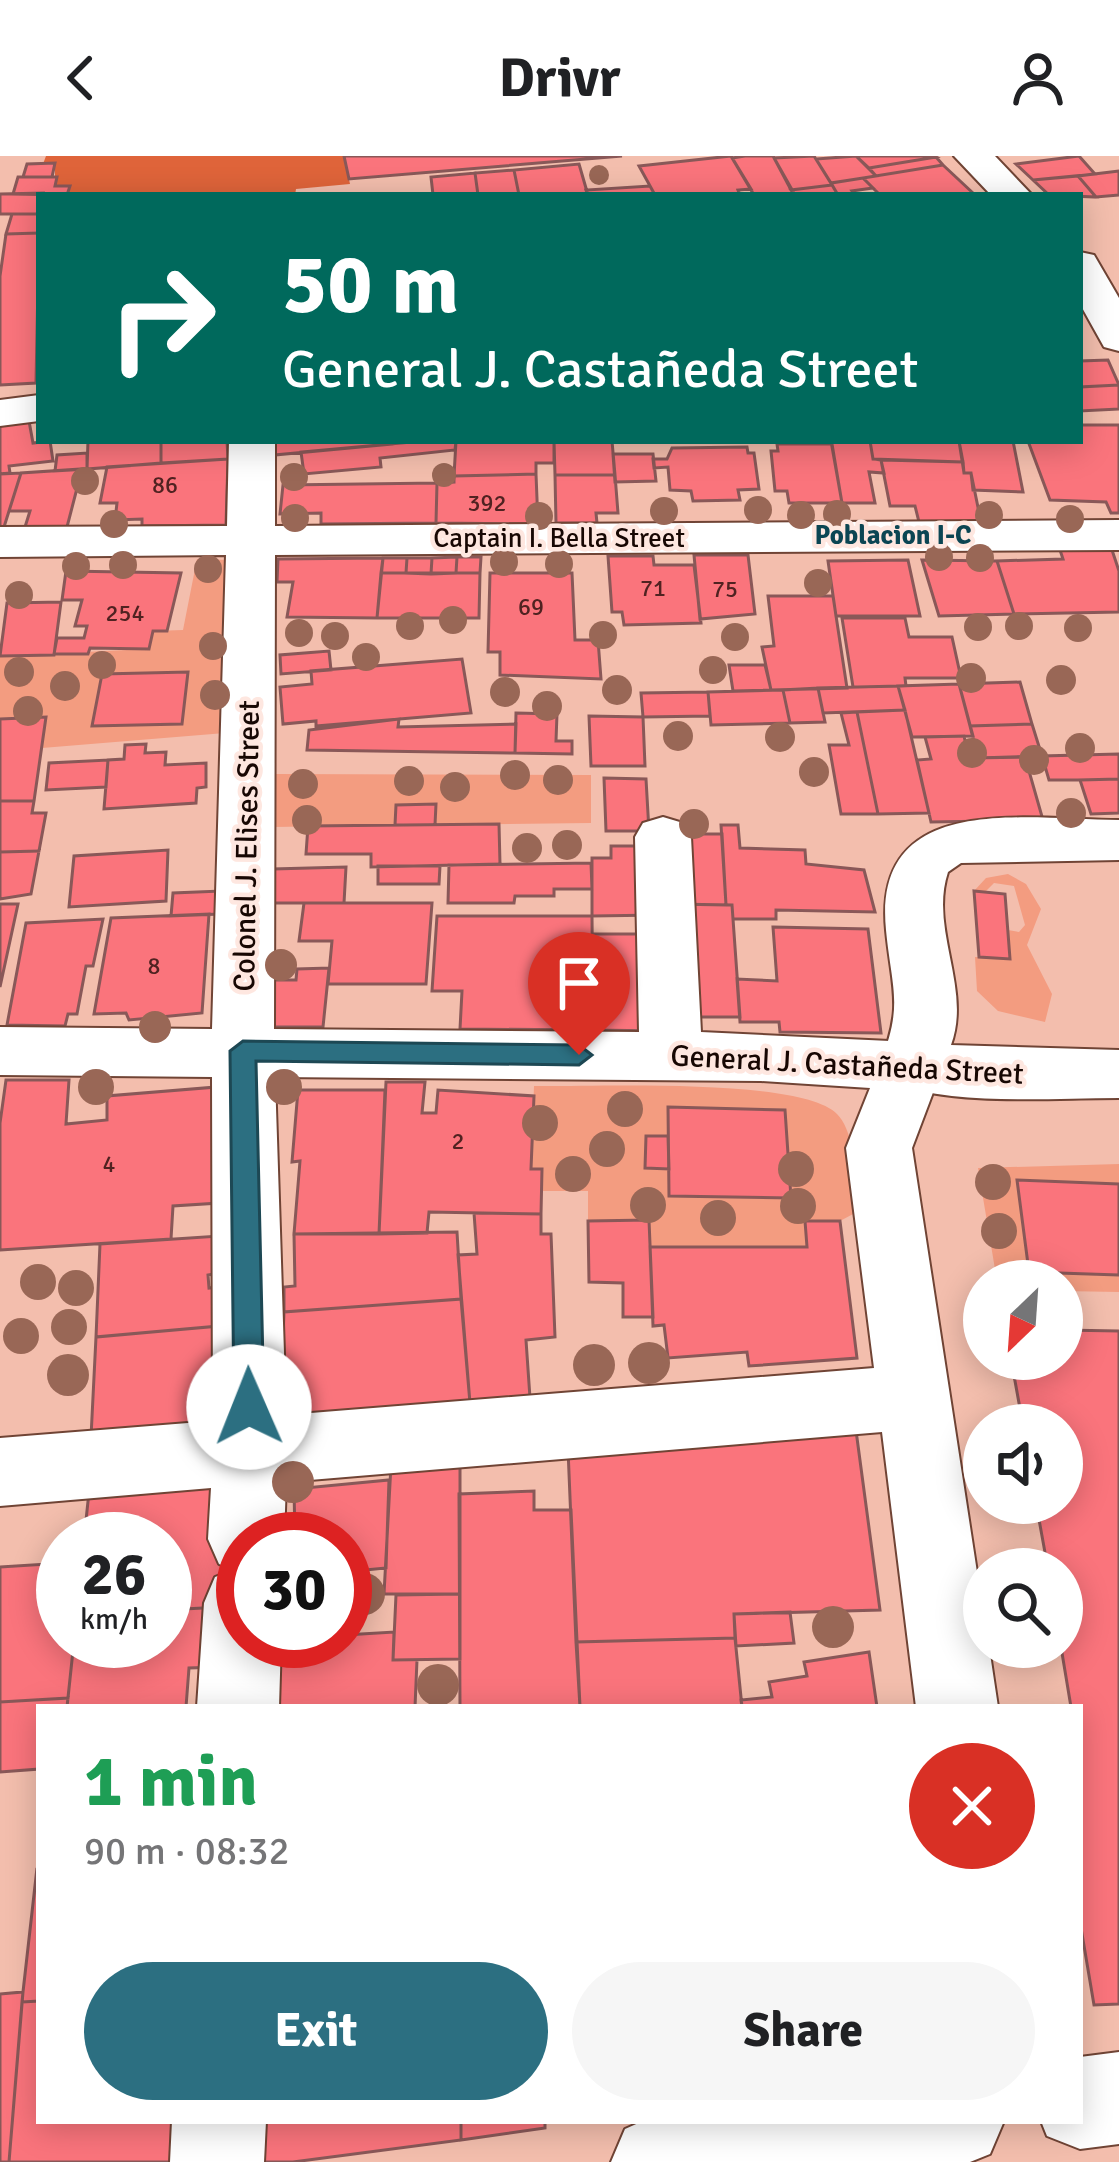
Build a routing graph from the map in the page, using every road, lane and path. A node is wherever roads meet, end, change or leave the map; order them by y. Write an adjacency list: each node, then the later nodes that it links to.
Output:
1 (973, 156): 2 (street)
2 (1010, 192)
3 (1090, 265): 4 (street)
4 (1119, 338)
5 (36, 408): 6 (street)
6 (0, 413)
7 (252, 444): 9 (street, Colonel J. Elises Street)
8 (1119, 535): 9 (street, Captain I. Bella Street)
9 (253, 540): 10 (street, Captain I. Bella Street); 14 (street, Colonel J. Elises Street)
10 (0, 542)
11 (663, 836): 15 (street)
12 (1119, 840): 16 (street)
13 (0, 1051): 14 (street, General J. Castañeda Street)
14 (243, 1051): 15 (street, General J. Castañeda Street); 19 (street, Colonel J. Elises Street)
15 (671, 1056): 16 (street, General J. Castañeda Street)
16 (911, 1066): 17 (street, General J. Castañeda Street); 18 (street)
17 (1119, 1074)
18 (913, 1397): 19 (street); 24 (street)
19 (250, 1451): 20 (street); 21 (street, Colonel J. Elises Street)
20 (0, 1472)
21 (247, 1512)
22 (240, 1668): 23 (street)
23 (238, 1704)
24 (957, 1704)
25 (1119, 2098): 26 (street)
26 (1083, 2103)
27 (219, 2124): 29 (street)
28 (934, 2124): 30 (street)
29 (218, 2162)
30 (658, 2162)

